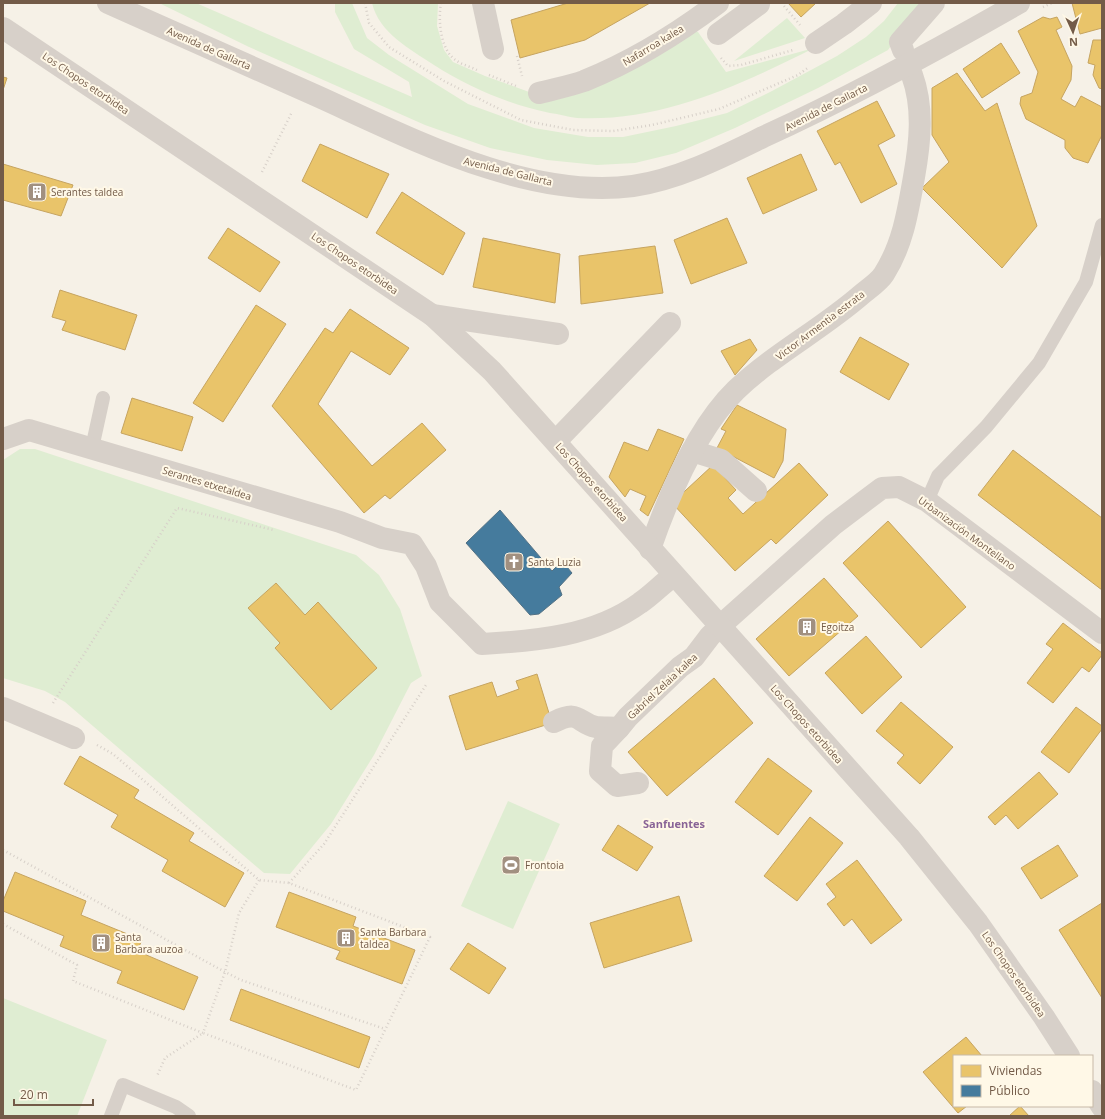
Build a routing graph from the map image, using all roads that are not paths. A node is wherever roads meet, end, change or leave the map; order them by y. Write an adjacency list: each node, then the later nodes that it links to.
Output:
1 (108, 3): 7 (street, Avenida de Gallarta)
2 (483, 3): 11 (street)
3 (718, 3): 14 (street, Nafarroa kalea)
4 (758, 3): 9 (street)
5 (871, 3): 10 (street)
6 (934, 3): 12 (street)
7 (1019, 3)
8 (3, 28): 16 (street, Los Chopos etorbidea)
9 (718, 43)
10 (816, 43)
11 (493, 49)
12 (903, 50)
13 (912, 75): 23 (street, Victor Armentia estrata)
14 (539, 93)
15 (1102, 225): 25 (lane)
16 (432, 315): 18 (street); 21 (street, Los Chopos etorbidea)
17 (670, 323): 21 (street)
18 (558, 334)
19 (103, 398): 22 (lane)
20 (3, 439): 22 (street, Serantes etxetaldea)
21 (556, 441): 26 (street, Los Chopos etorbidea)
22 (92, 448): 27 (street, Serantes etxetaldea)
23 (692, 451): 24 (street); 26 (street, Victor Armentia estrata)
24 (756, 491)
25 (927, 501): 28 (street, Urbanización Montellano); 29 (street, Urbanización Montellano)
26 (650, 549): 27 (street, Los Chopos etorbidea)
27 (673, 576): 28 (street, Los Chopos etorbidea)
28 (720, 627): 32 (street, Gabriel Zelaia kalea); 35 (street, Los Chopos etorbidea)
29 (1102, 633)
30 (3, 708): 33 (street)
31 (554, 722): 32 (street, Gabriel Zelaia kalea)
32 (619, 728): 34 (street, Gabriel Zelaia kalea)
33 (74, 738)
34 (638, 783)
35 (1068, 1055)
36 (1093, 1093): 37 (street)
37 (1102, 1107)
38 (112, 1116): 39 (lane)
39 (189, 1116)

